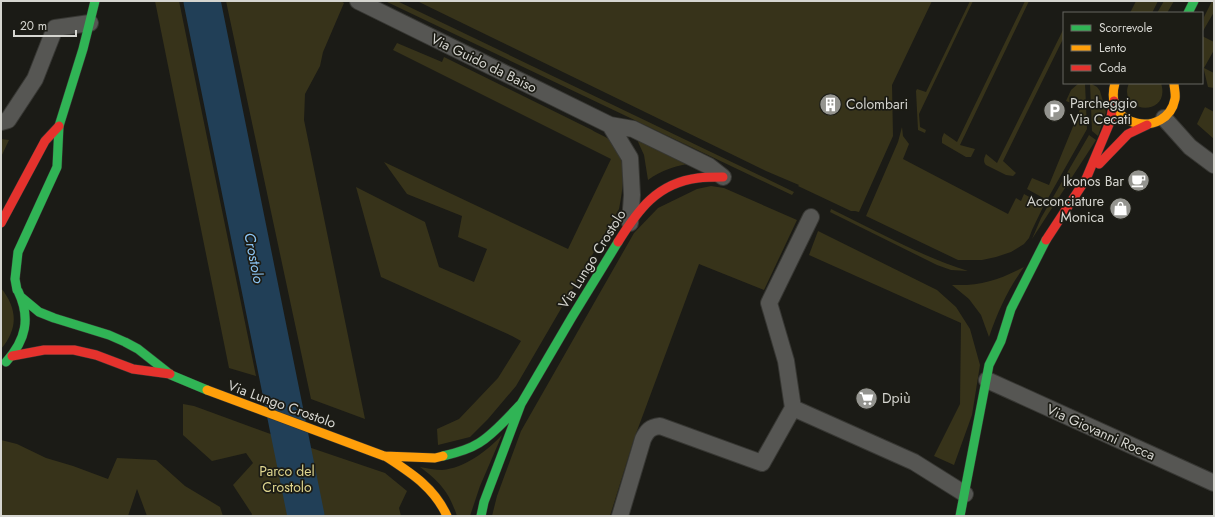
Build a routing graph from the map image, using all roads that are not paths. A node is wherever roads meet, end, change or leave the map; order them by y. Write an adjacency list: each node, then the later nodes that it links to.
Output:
1 (95, 1): 5 (street)
2 (358, 1): 11 (street, Via Guido da Baiso)
3 (1194, 1): 4 (street)
4 (1188, 12)
5 (90, 23): 10 (street); 13 (street)
6 (1115, 84): 8 (street)
7 (1174, 84): 9 (street)
8 (1114, 101): 12 (street); 16 (street)
9 (1164, 118): 12 (street); 14 (street)
10 (1, 122)
11 (610, 125): 15 (street, Via Guido da Baiso); 19 (street)
12 (1147, 125): 16 (street)
13 (58, 126): 18 (street); 21 (street)
14 (1214, 166)
15 (723, 177): 19 (street, Via Lungo Crostolo)
16 (1086, 179): 25 (street)
17 (811, 217): 27 (street)
18 (1, 223)
19 (630, 223): 26 (street, Via Lungo Crostolo)
20 (5, 276): 21 (street)
21 (19, 293): 22 (street); 24 (street)
22 (12, 356): 23 (street); 24 (street)
23 (1, 366)
24 (171, 375): 28 (street, Via Lungo Crostolo)
25 (987, 380): 29 (street, Via Giovanni Rocca); 30 (street)
26 (521, 404): 28 (street, Via Lungo Crostolo); 32 (street, Via Lungo Crostolo)
27 (793, 408): 30 (street); 33 (street)
28 (384, 456): 31 (street, Via Lungo Crostolo)
29 (1214, 483)
30 (965, 494): 34 (street)
31 (447, 516)
32 (480, 516)
33 (620, 516)
34 (960, 516)

